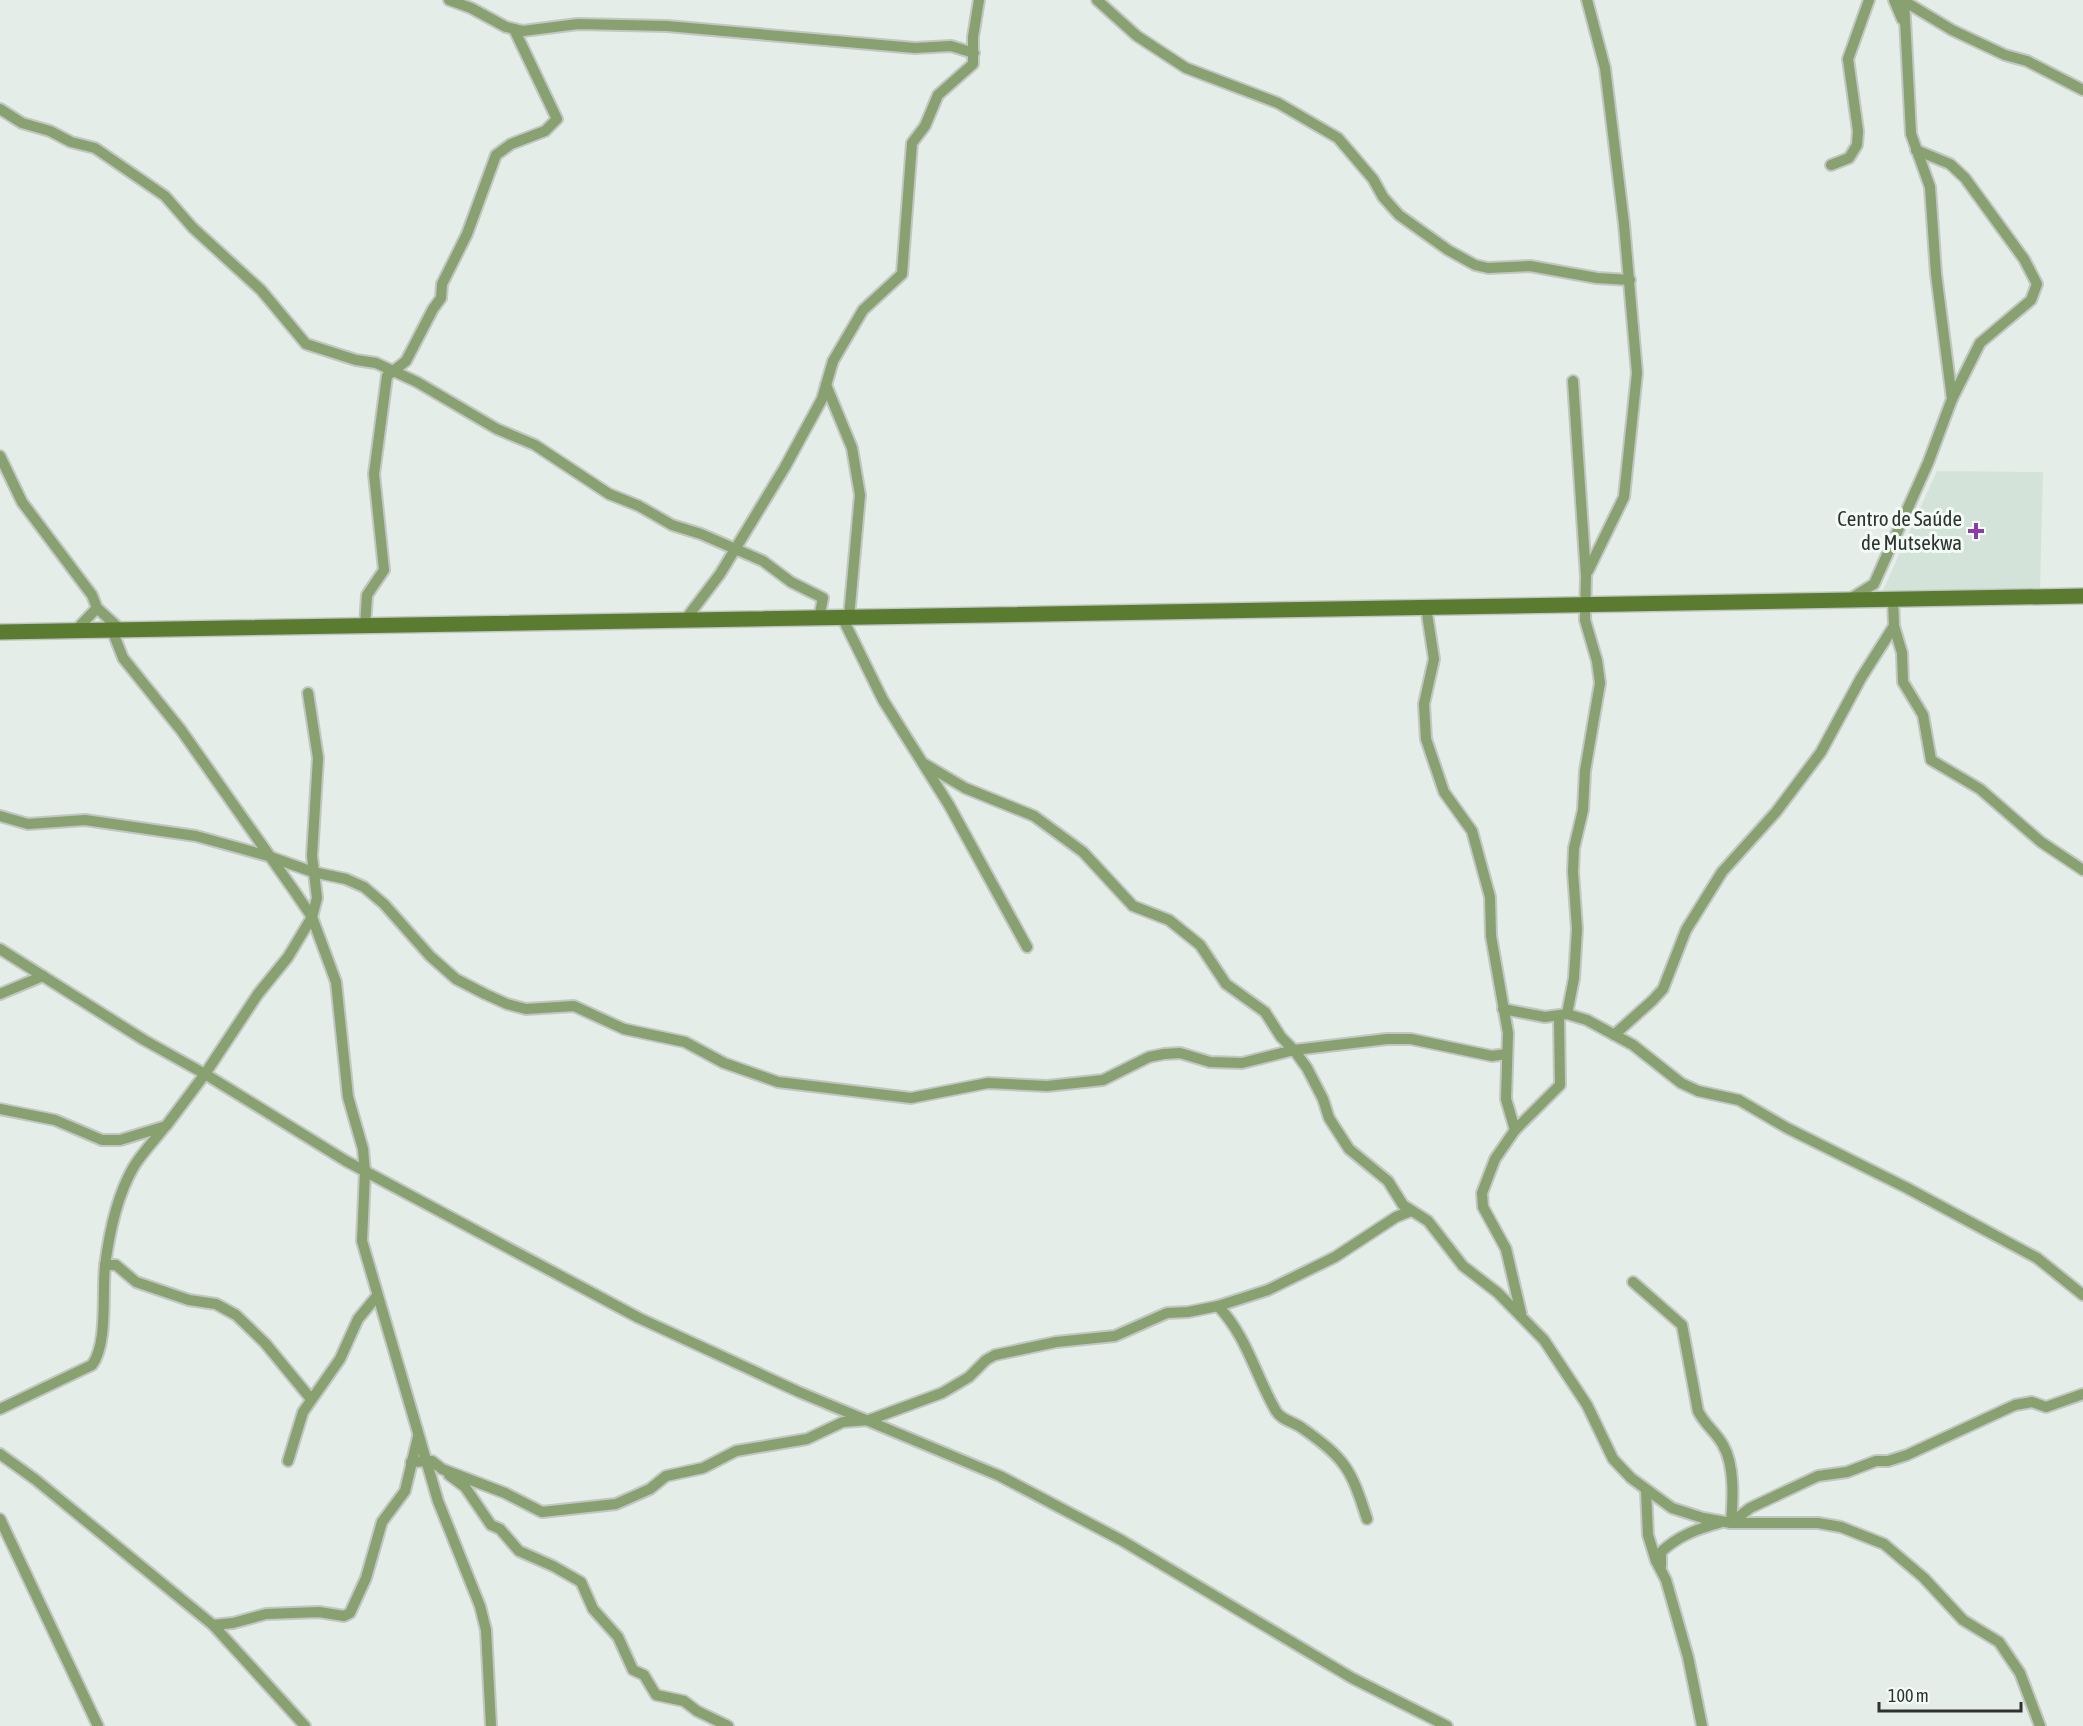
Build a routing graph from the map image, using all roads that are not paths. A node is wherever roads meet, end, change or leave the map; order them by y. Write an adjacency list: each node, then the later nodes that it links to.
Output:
1 (449, 0): 7 (street)
2 (979, 0): 8 (street)
3 (1097, 0): 13 (street)
4 (1587, 0): 13 (street)
5 (1869, 0): 12 (street)
6 (1901, 0): 9 (street); 11 (street)
7 (514, 29): 8 (street); 14 (street)
8 (974, 53): 16 (street)
9 (2083, 90)
10 (0, 110): 14 (street)
11 (1916, 150): 17 (street); 17 (street)
12 (1831, 165)
13 (1630, 280): 20 (street)
14 (394, 371): 19 (street); 31 (street)
15 (1573, 381): 20 (street)
16 (826, 385): 19 (street); 28 (street)
17 (1952, 399): 21 (street)
18 (0, 456): 26 (street)
19 (735, 549): 29 (street); 30 (street)
20 (1586, 576): 27 (street)
21 (1874, 584): 23 (street); 24 (street)
22 (2083, 596): 23 (street)
23 (1889, 599): 24 (street); 32 (street)
24 (1848, 600): 27 (street)
25 (1426, 607): 27 (street); 28 (street); 47 (street)
26 (97, 608): 33 (street); 34 (street)
27 (1586, 612): 48 (street)
28 (845, 617): 29 (street); 37 (street)
29 (819, 618): 30 (street)
30 (685, 620): 31 (street)
31 (365, 626): 33 (street)
32 (1894, 626): 40 (street); 49 (street)
33 (117, 630): 34 (street); 39 (street)
34 (75, 631): 35 (street)
35 (0, 632)
36 (308, 693): 41 (street)
37 (923, 763): 43 (street); 50 (street)
38 (0, 816): 39 (street)
39 (268, 856): 41 (street); 42 (street)
40 (2083, 870)
41 (313, 872): 42 (street); 50 (street)
42 (312, 917): 52 (street); 56 (street)
43 (1026, 947)
44 (0, 949): 45 (street)
45 (43, 976): 46 (street); 52 (street)
46 (0, 994)
47 (1503, 1009): 48 (street); 51 (street)
48 (1563, 1015): 49 (street); 55 (street)
49 (1614, 1035): 60 (street)
50 (1294, 1050): 51 (street); 57 (street)
51 (1506, 1054): 55 (street)
52 (205, 1074): 54 (street); 56 (street)
53 (0, 1109): 54 (street)
54 (166, 1126): 58 (street)
55 (1515, 1130): 63 (street)
56 (365, 1172): 61 (street); 67 (street)
57 (1411, 1211): 62 (street); 63 (street)
58 (105, 1265): 65 (street); 66 (street)
59 (1633, 1282): 77 (street)
60 (2083, 1294)
61 (377, 1296): 65 (street); 68 (street)
62 (1218, 1306): 67 (street); 76 (street)
63 (1524, 1319): 74 (street)
64 (2083, 1394): 77 (street)
65 (311, 1399): 71 (street)
66 (0, 1409)
67 (869, 1420): 73 (street); 84 (street)
68 (418, 1434): 70 (street); 72 (street)
69 (0, 1454): 79 (street)
70 (426, 1460): 72 (street); 73 (street); 82 (street)
71 (288, 1461)
72 (411, 1462): 79 (street)
73 (442, 1469): 83 (street)
74 (1646, 1490): 77 (street); 78 (street)
75 (0, 1519): 80 (street)
76 (1367, 1519)
77 (1726, 1523): 78 (street); 86 (street)
78 (1661, 1570): 85 (street)
79 (213, 1625): 81 (street)
80 (98, 1726)
81 (305, 1726)
82 (491, 1726)
83 (729, 1726)
84 (1447, 1726)
85 (1702, 1726)
86 (2040, 1726)

